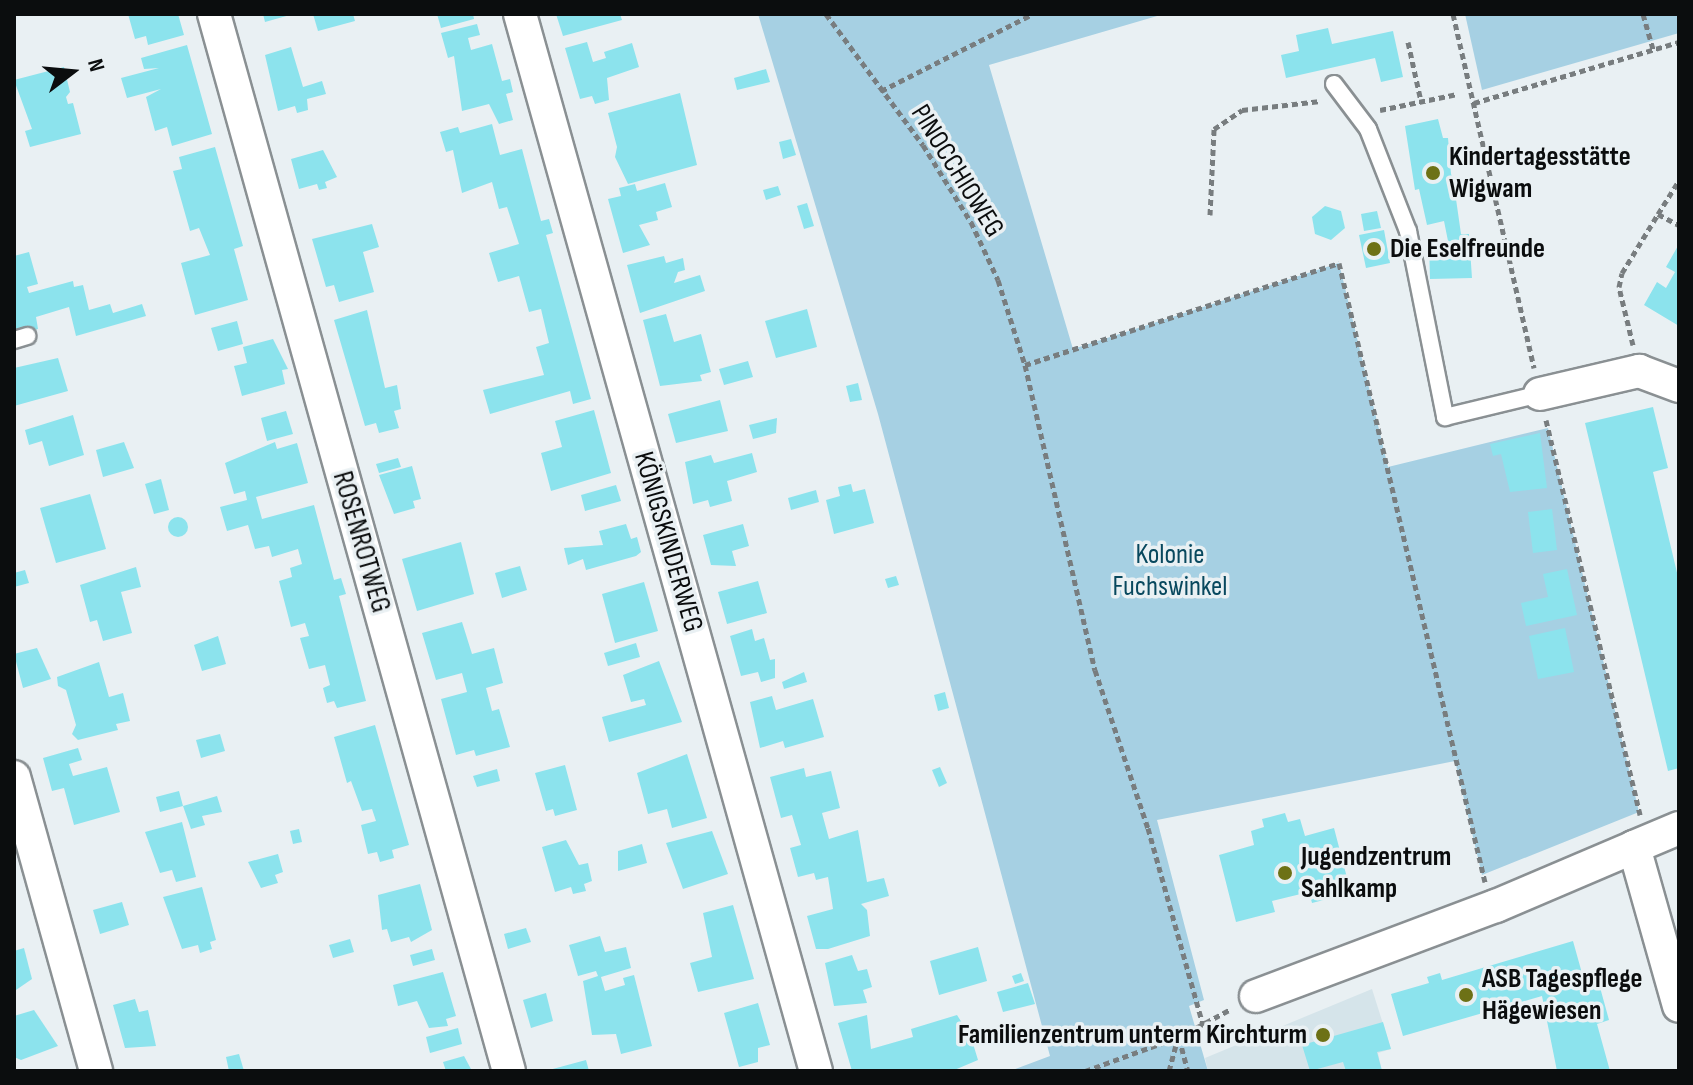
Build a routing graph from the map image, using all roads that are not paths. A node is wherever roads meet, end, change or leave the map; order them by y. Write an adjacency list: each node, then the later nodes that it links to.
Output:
1 (214, 14): 11 (street, ROSENROTWEG)
2 (520, 14): 12 (street, KÖNIGSKINDERWEG)
3 (1334, 84): 5 (lane)
4 (1679, 386): 5 (street)
5 (1540, 394)
6 (14, 777): 10 (street)
7 (1654, 838): 8 (street); 9 (street)
8 (1256, 996)
9 (1679, 1006)
10 (96, 1071)
11 (509, 1071)
12 (816, 1071)

